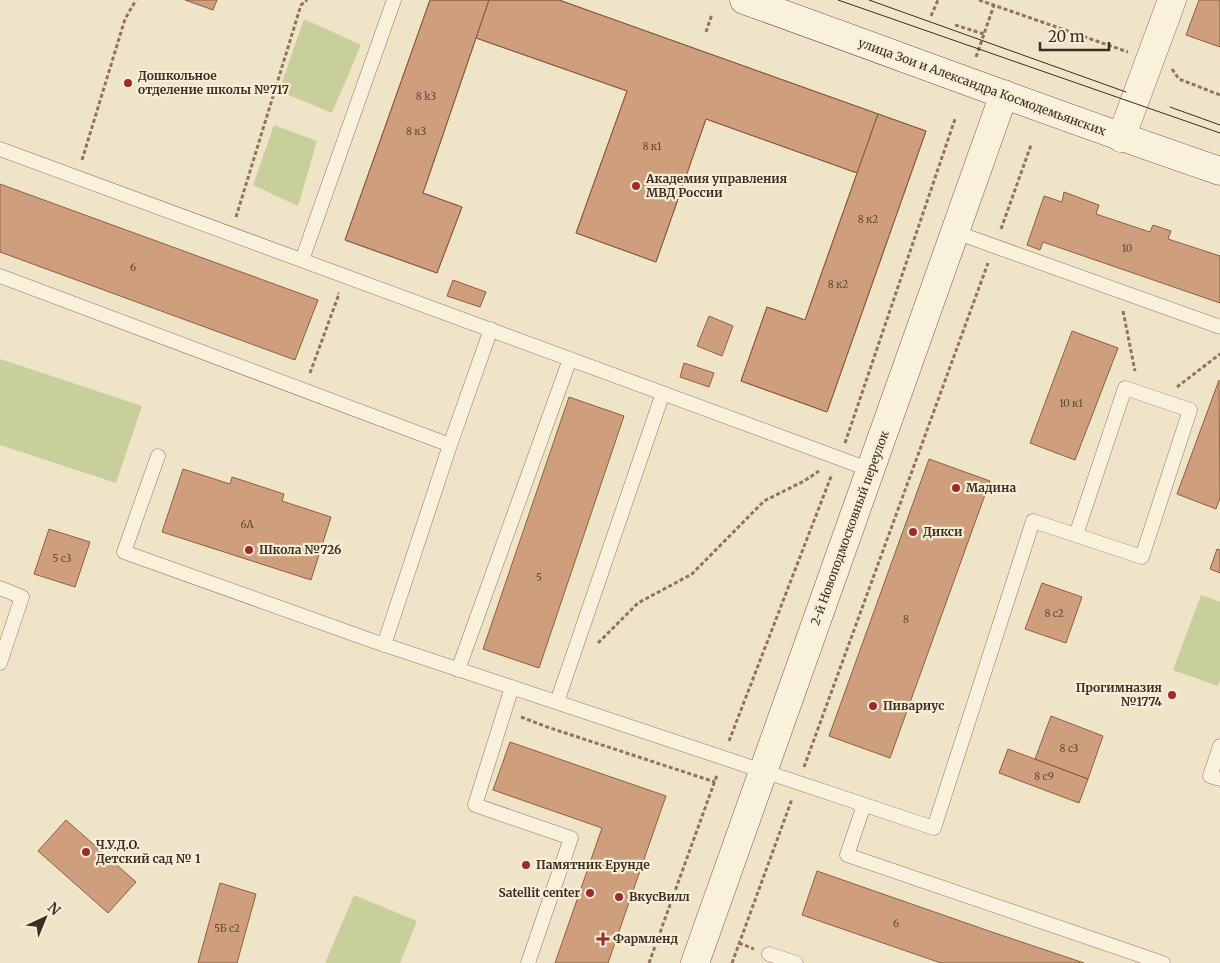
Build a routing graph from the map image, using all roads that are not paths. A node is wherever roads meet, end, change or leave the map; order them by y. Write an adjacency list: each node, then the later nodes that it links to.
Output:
1 (394, 0): 9 (lane)
2 (744, 0): 4 (street, улица Зои и Александра Космодемьянских)
3 (1172, 0): 5 (street)
4 (1004, 94): 5 (street, улица Зои и Александра Космодемьянских); 8 (street, 2-й Новоподмосковный переулок)
5 (1121, 138): 7 (street, улица Зои и Александра Космодемьянских)
6 (0, 149): 9 (lane)
7 (1220, 171)
8 (955, 232): 11 (lane); 17 (street, 2-й Новоподмосковный переулок)
9 (302, 260): 12 (lane)
10 (0, 276): 15 (lane)
11 (1220, 327)
12 (491, 330): 13 (lane); 15 (lane)
13 (570, 359): 14 (lane); 22 (lane)
14 (663, 393): 17 (lane); 24 (lane)
15 (450, 445): 20 (lane)
16 (158, 456): 20 (lane)
17 (871, 470): 26 (street, 2-й Новоподмосковный переулок)
18 (1076, 535): 18 (lane); 28 (lane)
19 (0, 588): 21 (lane)
20 (384, 645): 22 (lane)
21 (0, 663)
22 (458, 670): 23 (lane)
23 (512, 688): 24 (lane); 30 (lane)
24 (557, 702): 26 (lane)
25 (1220, 746): 27 (lane)
26 (763, 770): 28 (lane); 31 (street, 2-й Новоподмосковный переулок)
27 (1220, 779)
28 (864, 805): 33 (lane)
29 (769, 954): 32 (lane)
30 (528, 963)
31 (695, 963)
32 (796, 963)
33 (1163, 963)

